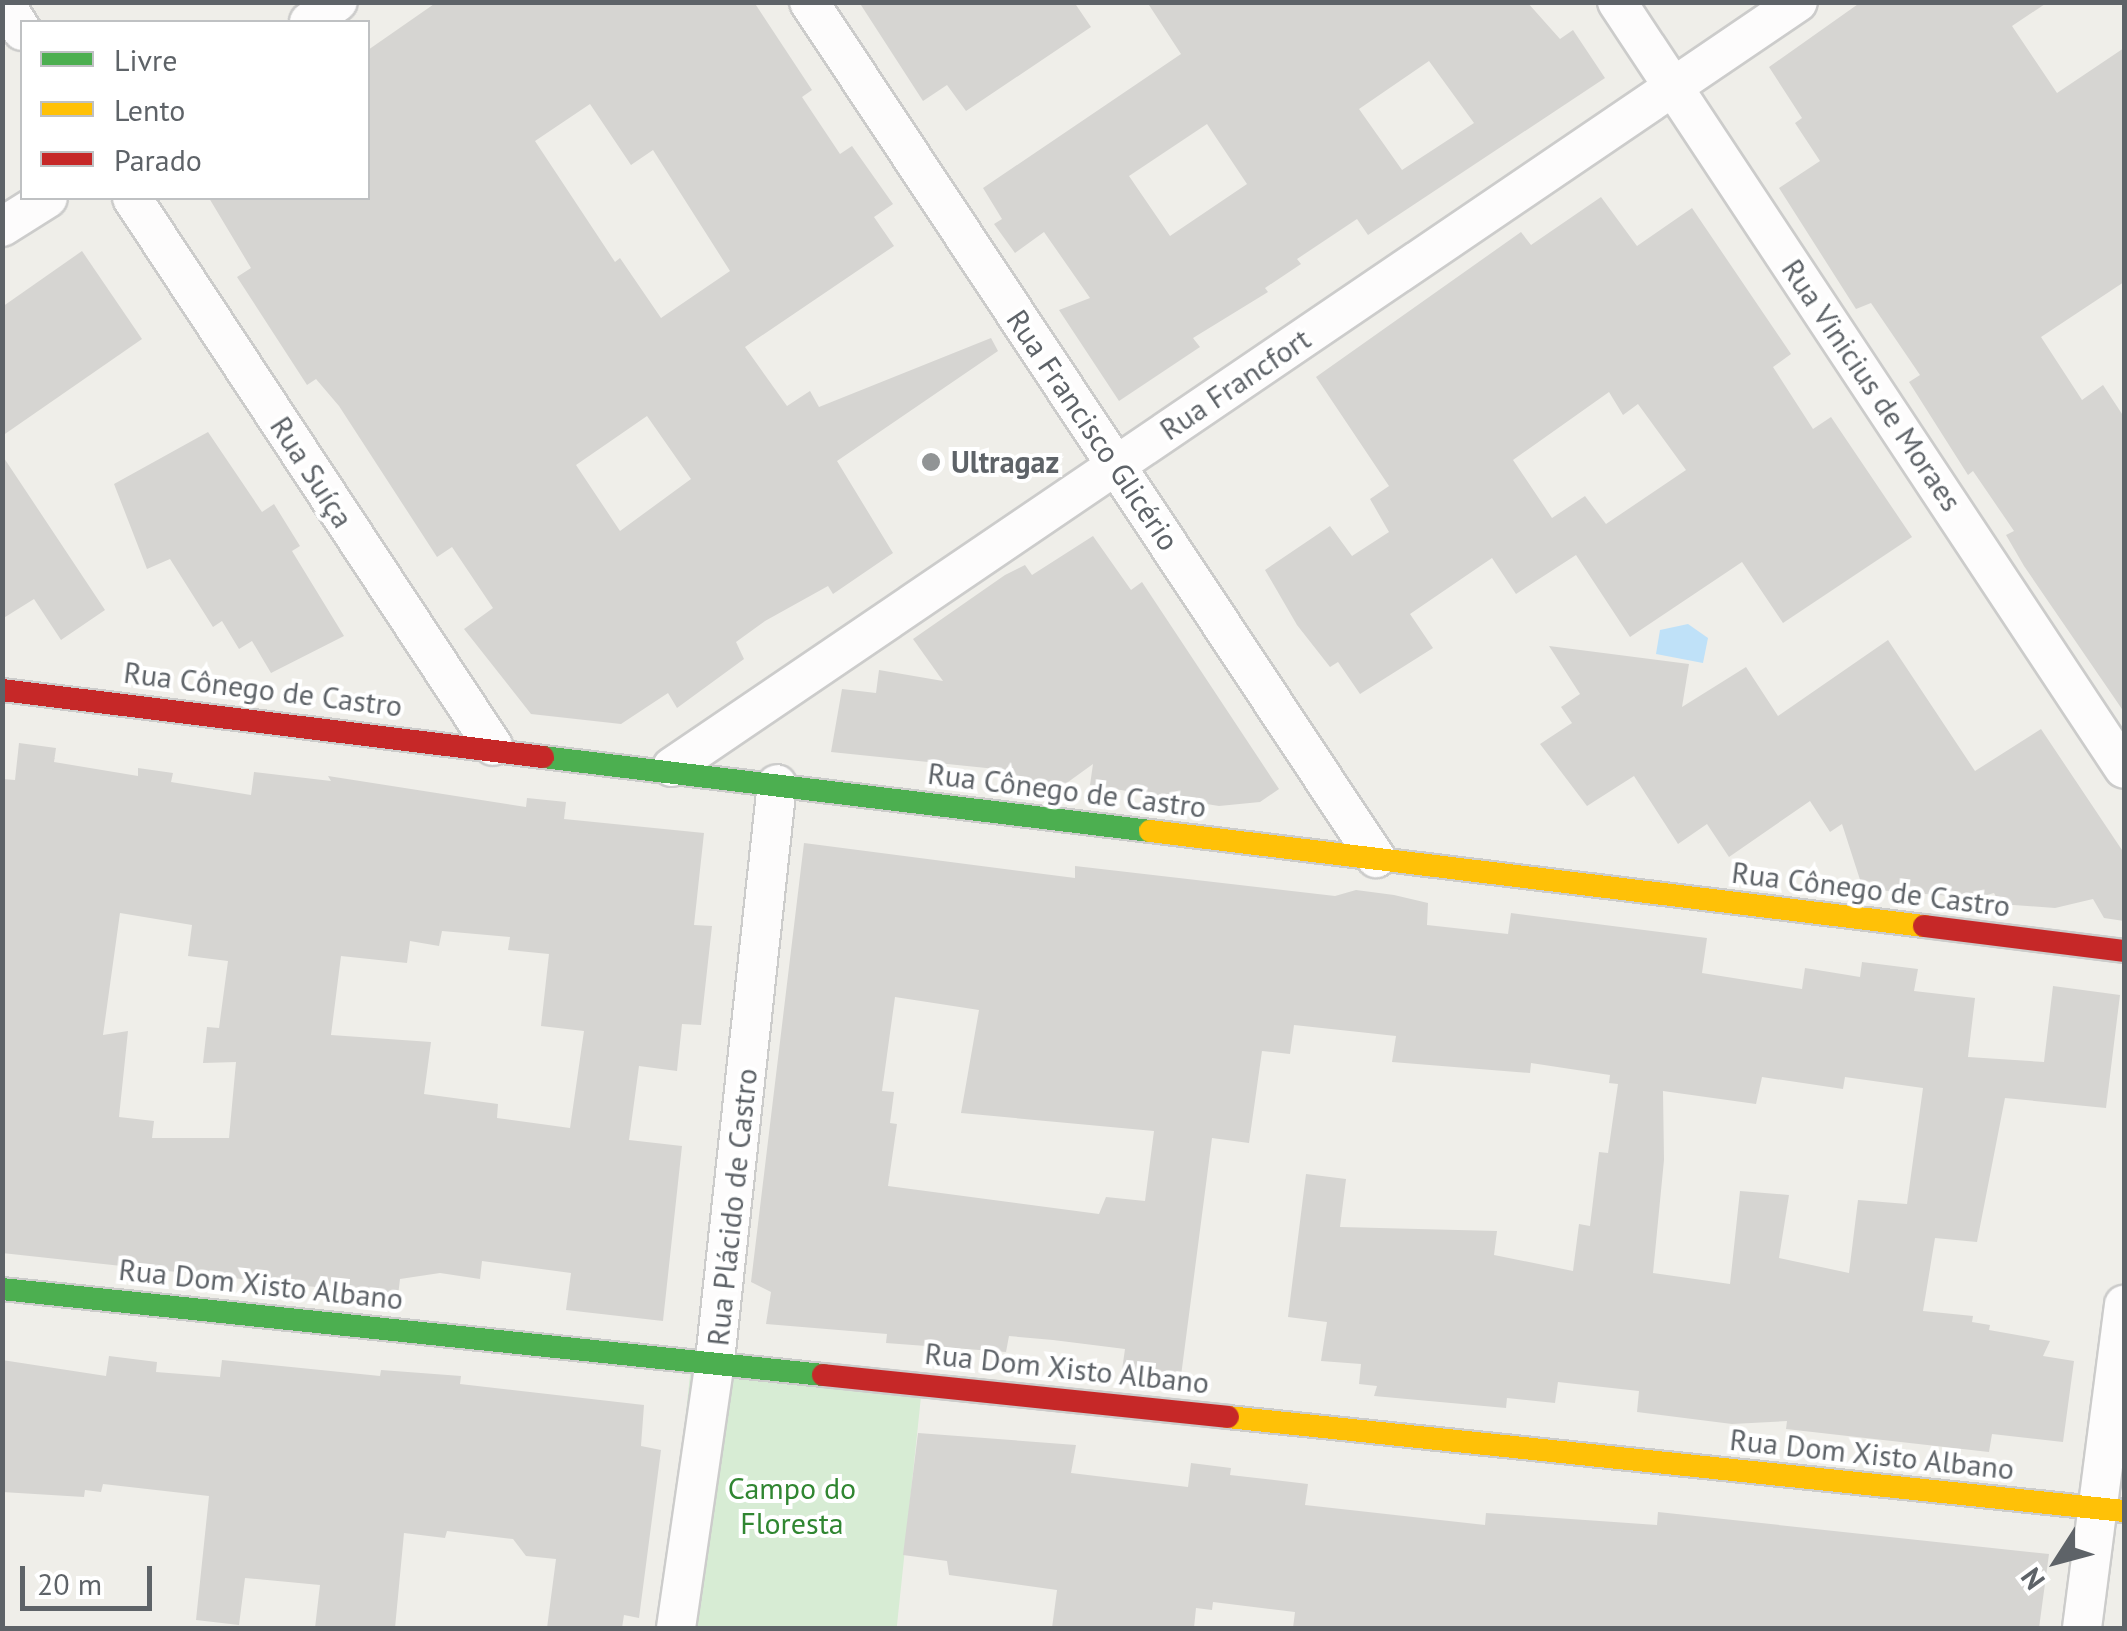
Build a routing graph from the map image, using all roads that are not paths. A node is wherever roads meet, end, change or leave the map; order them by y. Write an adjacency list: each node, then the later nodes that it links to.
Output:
1 (4, 2): 7 (street)
2 (338, 2): 6 (street)
3 (809, 2): 12 (street, Rua Francisco Glicério)
4 (1617, 2): 8 (street, Rua Vinicius de Moraes)
5 (1798, 2): 8 (street, Rua Francfort)
6 (311, 20)
7 (20, 28)
8 (1673, 86): 12 (street, Rua Francfort); 14 (street, Rua Vinicius de Moraes)
9 (45, 200): 11 (street)
10 (133, 200): 15 (street, Rua Suíça)
11 (2, 227)
12 (1116, 465): 16 (street, Rua Francfort); 19 (street, Rua Francisco Glicério)
13 (2, 690): 15 (main road, Rua Cônego de Castro)
14 (2114, 726): 17 (street, Rua Vinicius de Moraes)
15 (492, 746): 16 (main road, Rua Cônego de Castro)
16 (672, 767): 18 (main road, Rua Cônego de Castro)
17 (2124, 769)
18 (777, 784): 19 (main road, Rua Cônego de Castro); 23 (street, Rua Plácido de Castro)
19 (1376, 858): 20 (main road, Rua Cônego de Castro)
20 (2124, 951)
21 (2, 1288): 23 (main road, Rua Dom Xisto Albano)
22 (2124, 1304): 24 (street)
23 (715, 1360): 24 (main road, Rua Dom Xisto Albano); 25 (street, Rua Plácido de Castro)
24 (2110, 1510): 26 (street)
25 (676, 1628)
26 (2082, 1628)

